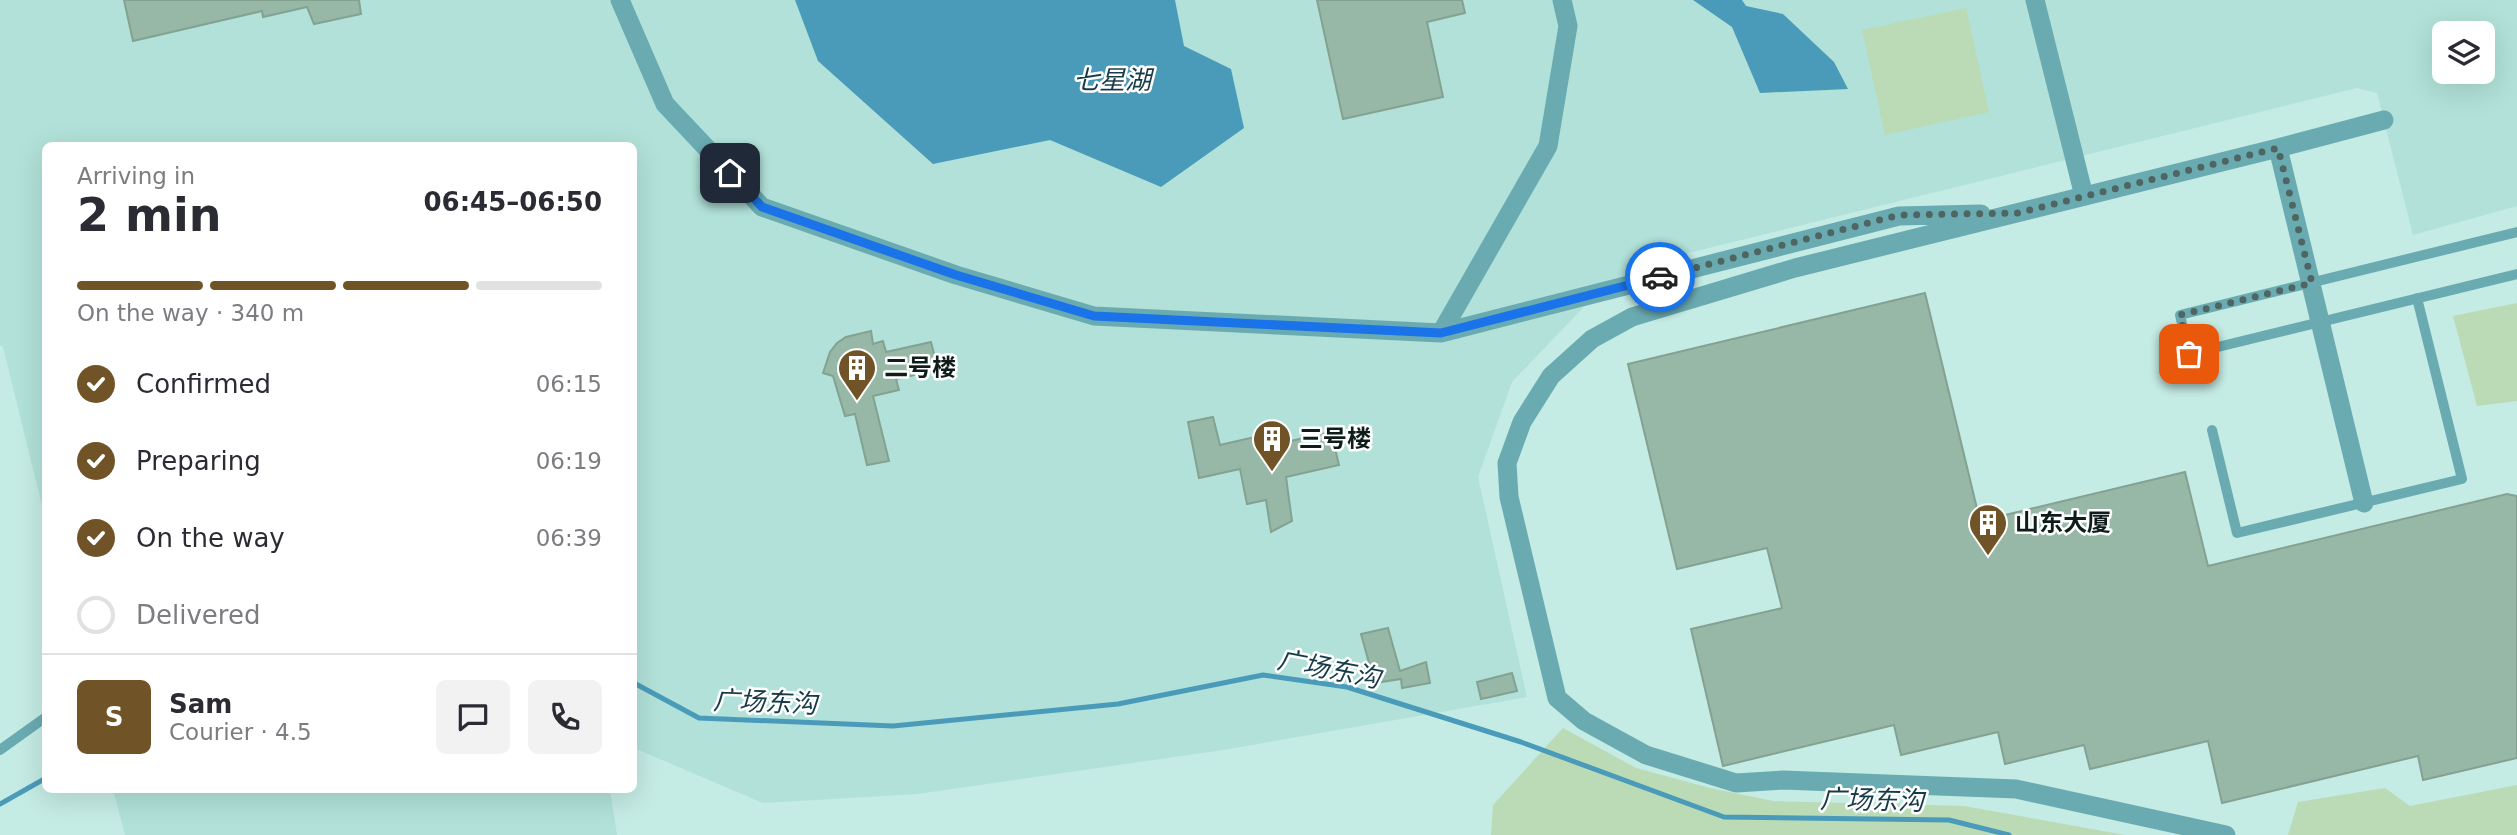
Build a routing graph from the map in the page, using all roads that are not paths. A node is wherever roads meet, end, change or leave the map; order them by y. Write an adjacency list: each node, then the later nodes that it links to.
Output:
1 (620, 0): 13 (street)
2 (1562, 0): 13 (street)
3 (2035, 0): 6 (street)
4 (2384, 120): 5 (street)
5 (2278, 148): 6 (street); 10 (street)
6 (2084, 196): 7 (street)
7 (2018, 213): 13 (street); 18 (street)
8 (2517, 232): 10 (lane)
9 (2517, 274): 11 (lane)
10 (2312, 283): 12 (street); 12 (lane)
11 (2417, 298): 12 (lane); 15 (lane)
12 (2321, 321): 15 (street)
13 (1441, 333)
14 (2212, 430): 15 (lane)
15 (2364, 503)
16 (42, 720): 17 (lane)
17 (0, 750)
18 (2225, 835)

